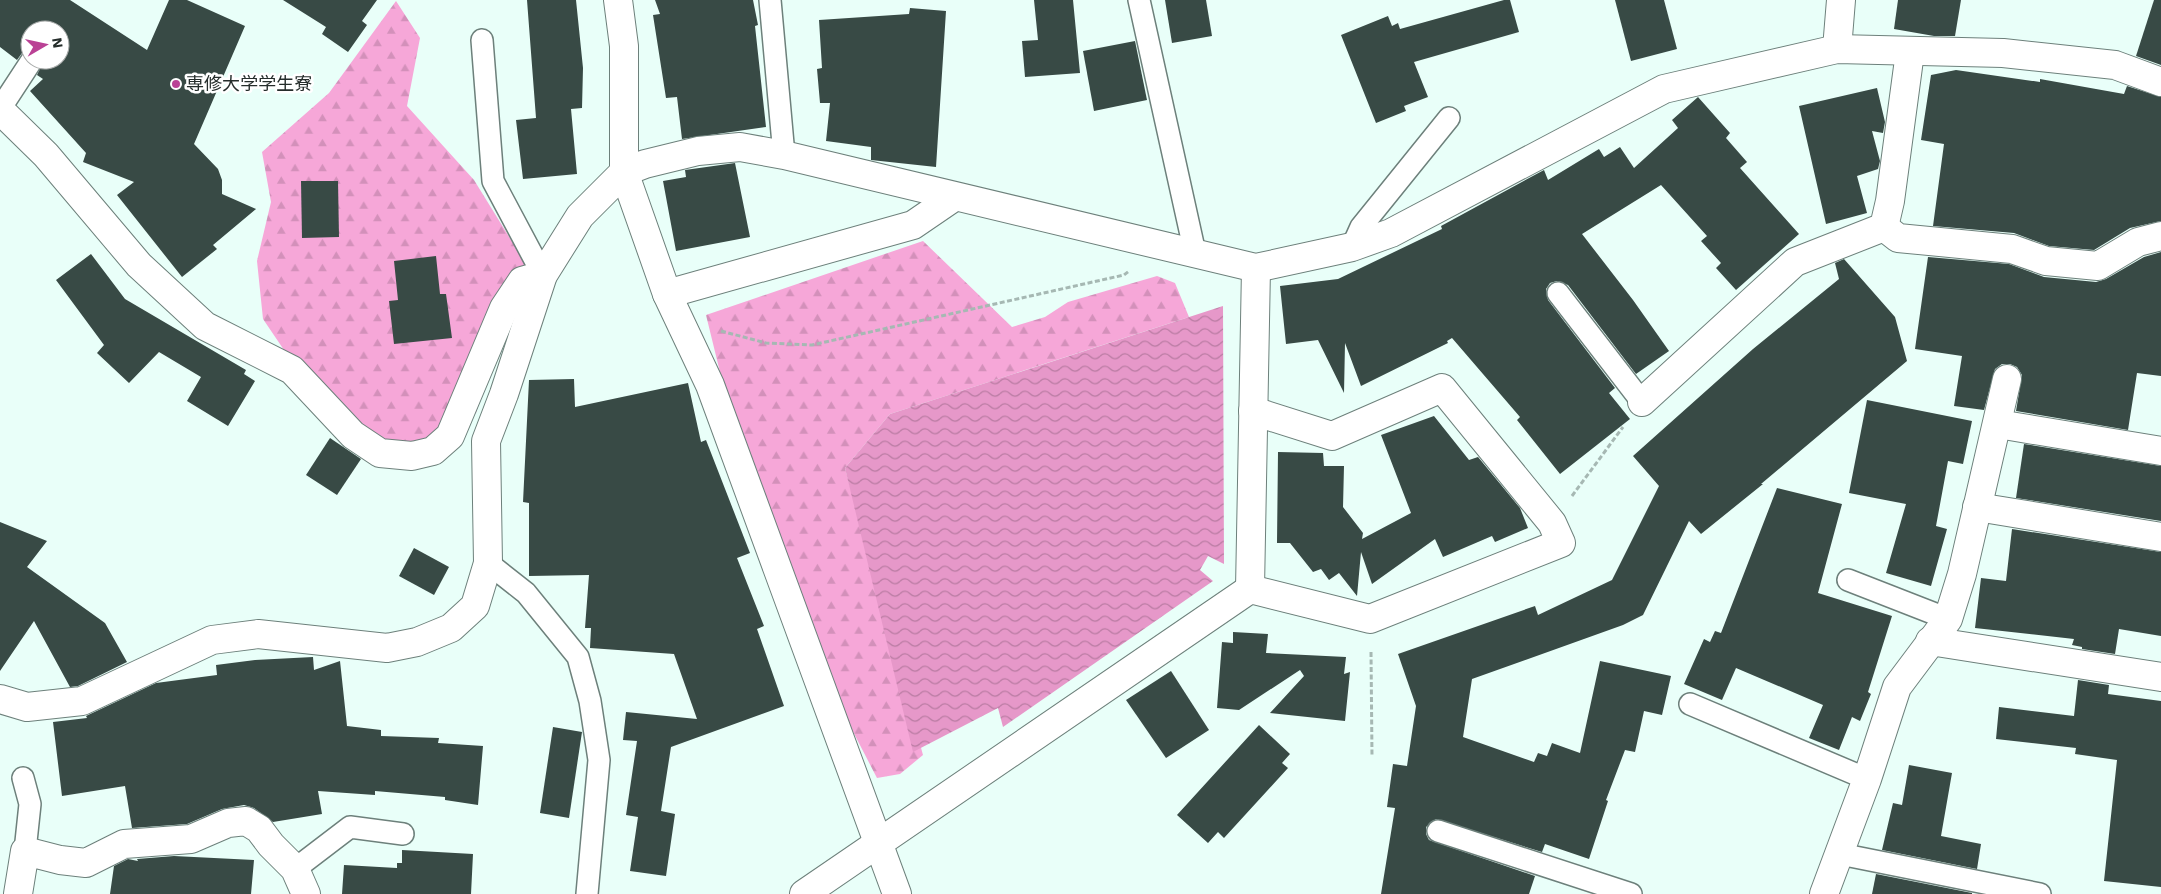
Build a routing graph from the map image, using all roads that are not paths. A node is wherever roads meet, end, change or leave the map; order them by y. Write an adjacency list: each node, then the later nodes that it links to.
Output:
1 (618, 0): 13 (street)
2 (770, 0): 12 (lane)
3 (1139, 0): 18 (lane)
4 (1841, 0): 6 (street)
5 (482, 40): 20 (lane)
6 (1837, 49): 7 (street); 17 (street)
7 (1910, 52): 9 (street); 15 (street)
8 (25, 70): 10 (lane)
9 (2161, 82)
10 (0, 109): 20 (street)
11 (1449, 118): 17 (lane)
12 (784, 155): 13 (street); 14 (street)
13 (624, 172): 20 (street); 22 (street)
14 (954, 198): 18 (street); 22 (street)
15 (1884, 227): 16 (street); 24 (street)
16 (2161, 236)
17 (1352, 247): 19 (street)
18 (1195, 254): 19 (street)
19 (1256, 268): 25 (street)
20 (543, 275): 30 (street)
21 (1558, 293): 24 (lane)
22 (671, 305): 42 (street)
23 (2007, 379): 26 (street)
24 (1642, 402)
25 (1252, 411): 32 (street); 32 (street)
26 (1998, 424): 27 (street); 28 (street)
27 (2161, 451)
28 (1977, 507): 29 (street); 33 (street)
29 (2161, 537)
30 (488, 564): 36 (street); 48 (lane)
31 (1848, 580): 33 (lane)
32 (1250, 589): 42 (street)
33 (1948, 619): 34 (street)
34 (1930, 641): 35 (street); 39 (street)
35 (2161, 677)
36 (0, 699)
37 (1690, 704): 39 (lane)
38 (23, 778): 43 (lane)
39 (1867, 779): 44 (street)
40 (1438, 831): 51 (lane)
41 (403, 834): 45 (lane)
42 (878, 844): 49 (street); 50 (street)
43 (25, 852): 45 (street); 46 (street)
44 (1840, 854): 52 (street); 53 (lane)
45 (295, 870): 47 (street)
46 (18, 894)
47 (306, 894)
48 (587, 894)
49 (804, 894)
50 (898, 894)
51 (1631, 894)
52 (1824, 894)
53 (2040, 894)

